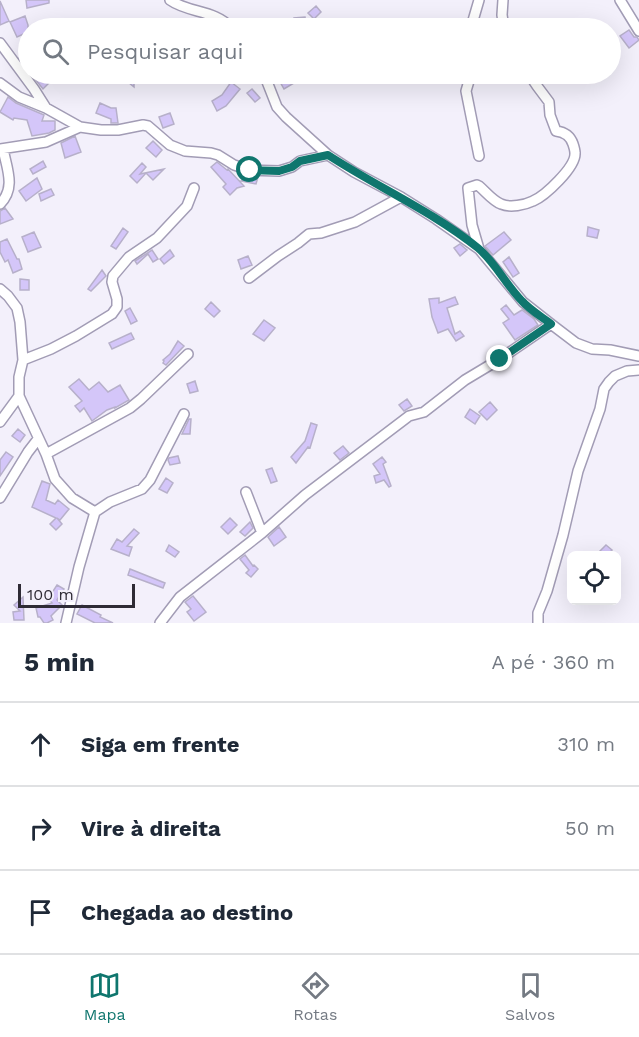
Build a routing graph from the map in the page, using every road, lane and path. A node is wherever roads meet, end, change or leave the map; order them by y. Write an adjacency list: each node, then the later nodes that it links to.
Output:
1 (170, 0): 5 (street)
2 (479, 0): 6 (street)
3 (503, 0): 7 (street)
4 (620, 0): 8 (street)
5 (218, 18)
6 (474, 18)
7 (502, 18)
8 (639, 31)
9 (0, 44): 10 (street)
10 (18, 68)
11 (0, 83): 16 (street)
12 (30, 84): 16 (street)
13 (268, 84): 19 (street)
14 (468, 84): 20 (street)
15 (536, 84): 24 (street)
16 (46, 108): 17 (street)
17 (80, 127): 18 (street); 19 (street)
18 (2, 149): 23 (street)
19 (328, 155): 22 (street)
20 (479, 156)
21 (194, 188): 30 (street)
22 (400, 197): 24 (street); 25 (street)
23 (0, 204)
24 (479, 249): 27 (street)
25 (249, 278)
26 (0, 289): 30 (street)
27 (551, 324): 29 (street); 40 (street)
28 (188, 354): 36 (street)
29 (639, 356)
30 (23, 360): 32 (street)
31 (639, 370): 41 (street)
32 (19, 396): 34 (street); 35 (street)
33 (184, 414): 39 (street)
34 (0, 422)
35 (38, 439): 36 (street); 38 (street)
36 (46, 454): 39 (street)
37 (246, 492): 40 (street)
38 (0, 498)
39 (95, 512): 42 (street)
40 (262, 533): 43 (street)
41 (538, 618): 44 (street)
42 (66, 623)
43 (160, 623)
44 (532, 623)

